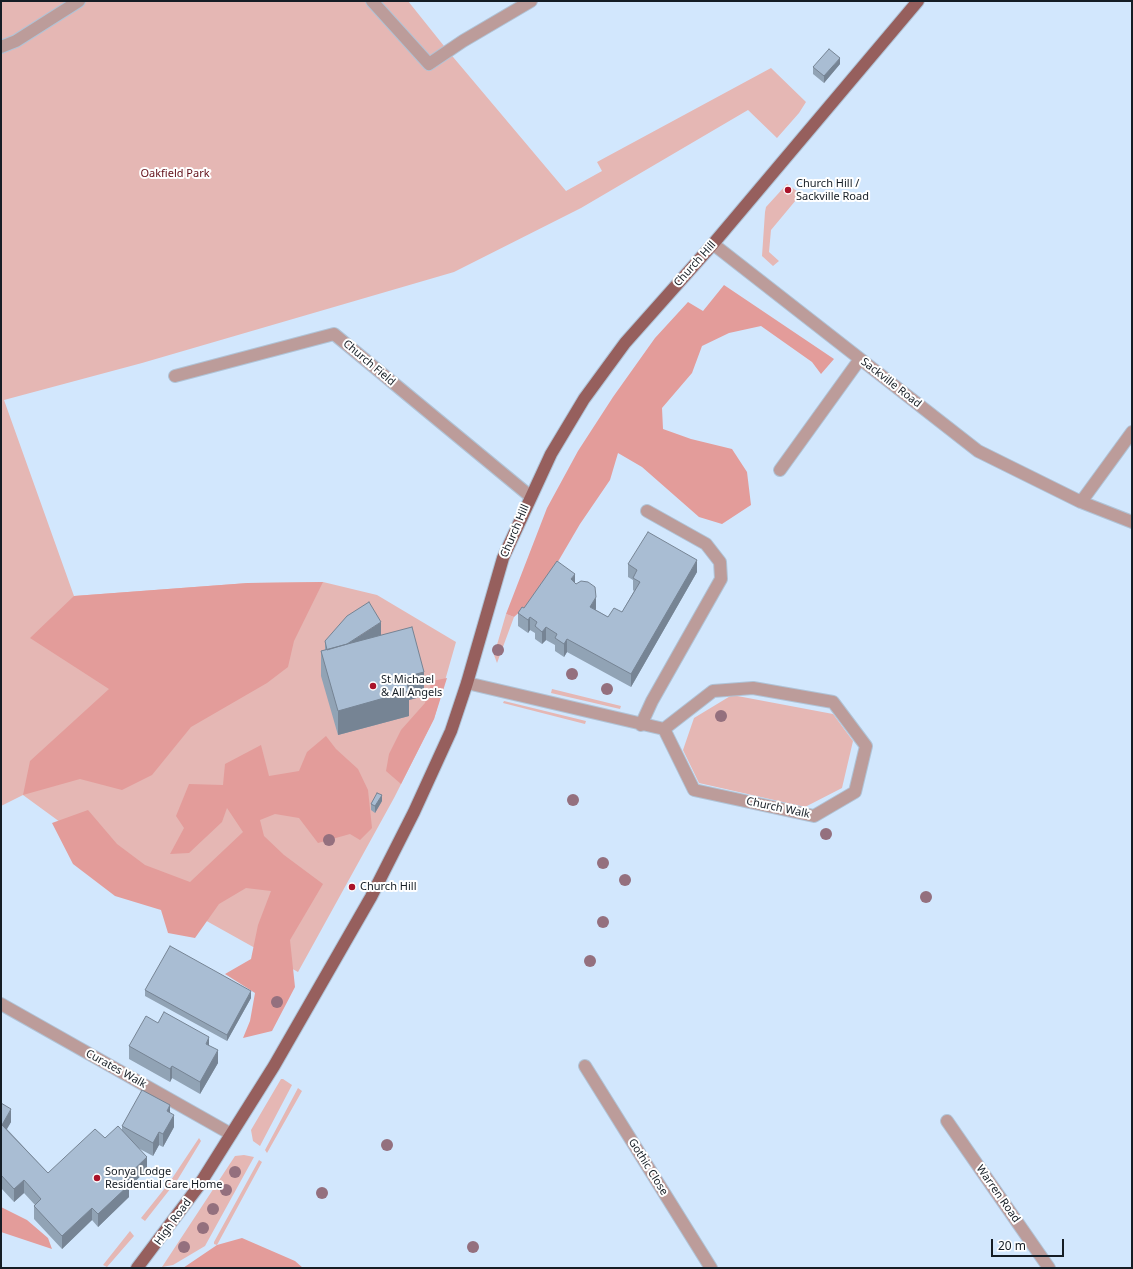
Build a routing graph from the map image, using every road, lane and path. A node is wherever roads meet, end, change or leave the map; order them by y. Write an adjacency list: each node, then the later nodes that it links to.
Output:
1 (78, 1): 5 (street)
2 (372, 1): 3 (street)
3 (532, 1)
4 (918, 1): 6 (main road, Church Hill)
5 (1, 47)
6 (713, 244): 7 (street, Sackville Road); 11 (main road, Church Hill)
7 (860, 359): 10 (street); 12 (street, Sackville Road)
8 (175, 376): 11 (street, Church Field)
9 (1132, 432): 12 (street)
10 (780, 470)
11 (530, 496): 15 (main road, Church Hill)
12 (1081, 502): 14 (street, Sackville Road)
13 (647, 511): 16 (street)
14 (1132, 522)
15 (467, 683): 16 (street); 21 (main road, Church Hill)
16 (641, 724): 17 (street)
17 (664, 730): 17 (street, Church Walk)
18 (1, 1004): 21 (street, Curates Walk)
19 (585, 1066): 23 (street, Gothic Close)
20 (947, 1121): 24 (street, Warren Road)
21 (232, 1134): 22 (main road, High Road)
22 (137, 1268)
23 (711, 1268)
24 (1049, 1268)

